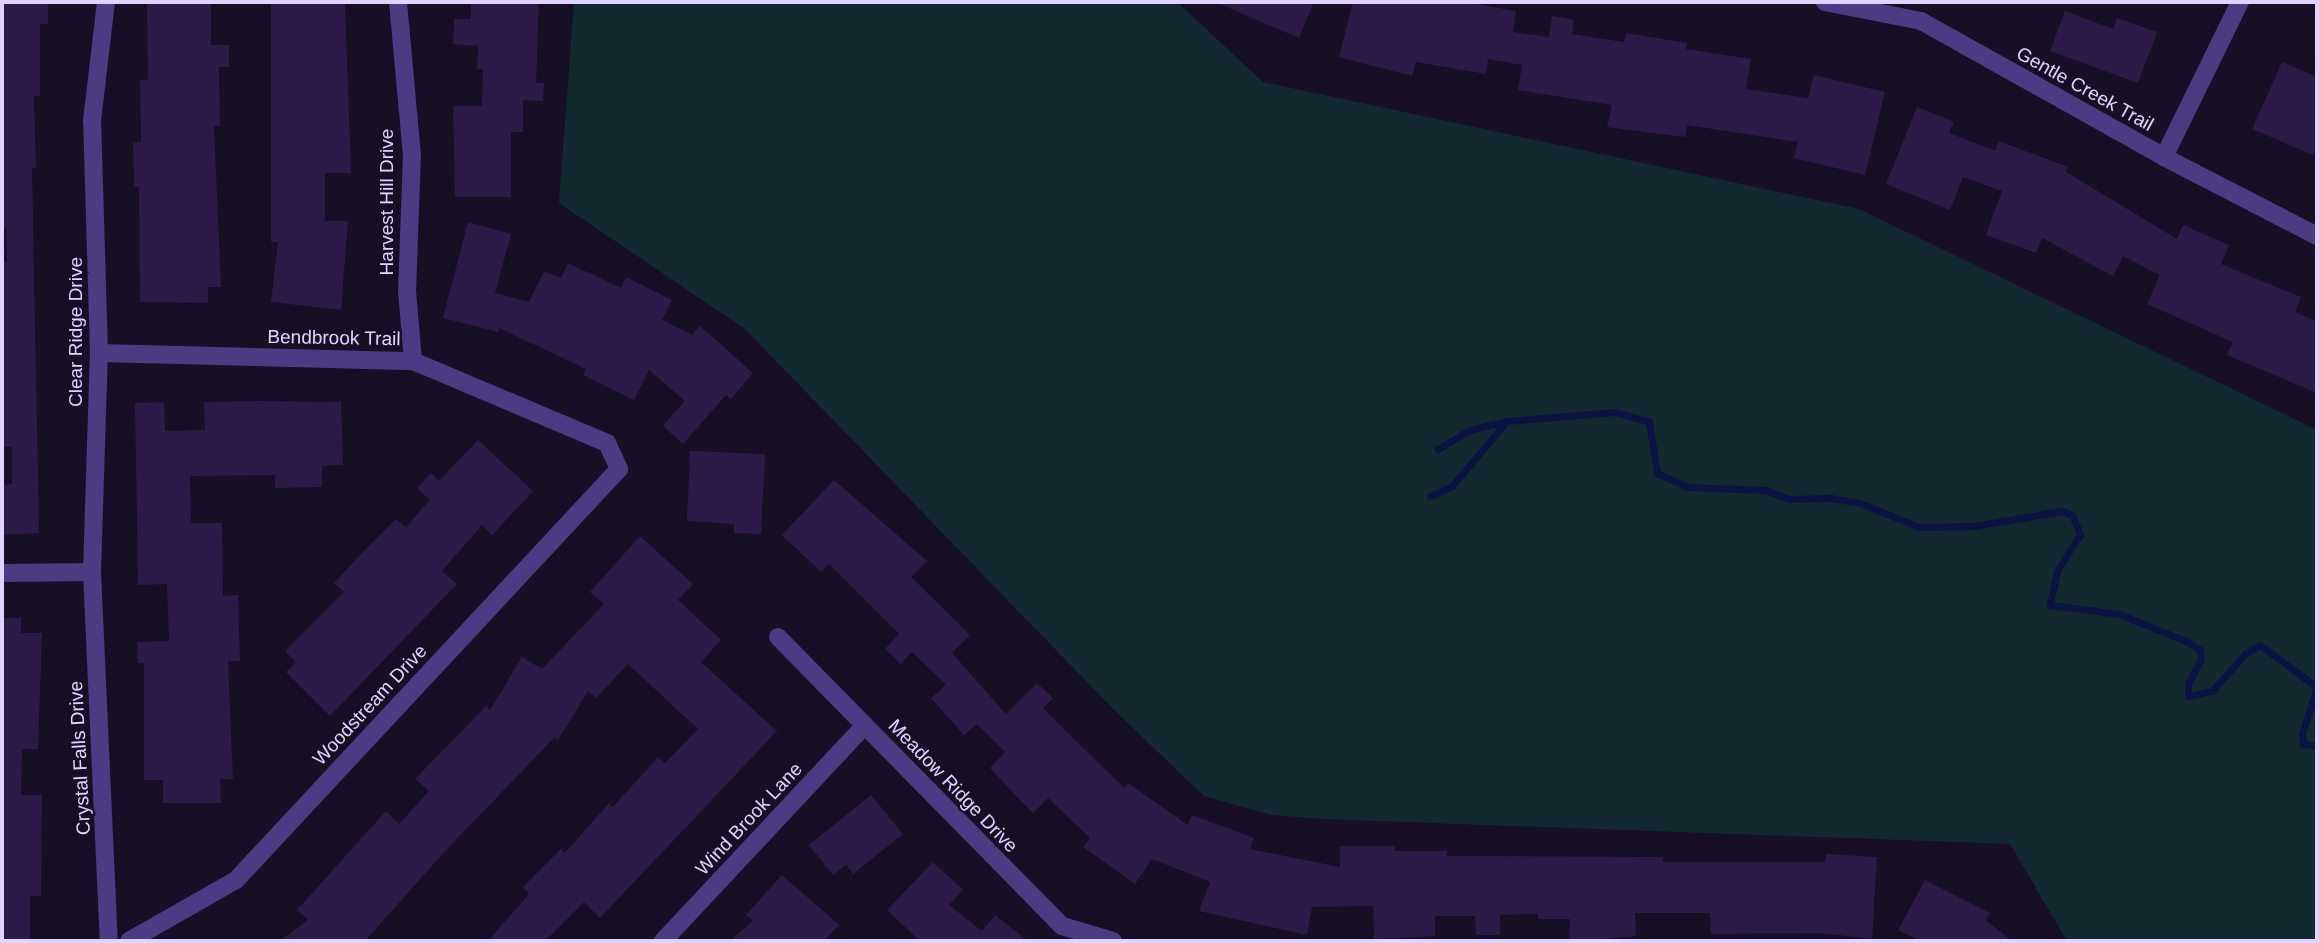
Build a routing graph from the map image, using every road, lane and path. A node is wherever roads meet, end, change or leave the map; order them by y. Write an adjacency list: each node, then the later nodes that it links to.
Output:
1 (106, 2): 8 (street, Clear Ridge Drive)
2 (398, 2): 9 (street, Harvest Hill Drive)
3 (1825, 2): 5 (street, Gentle Creek Trail)
4 (2240, 2): 6 (street)
5 (1878, 6): 6 (street, Gentle Creek Trail)
6 (2164, 157): 7 (street, Gentle Creek Trail)
7 (2317, 236)
8 (99, 353): 9 (street, Bendbrook Trail); 11 (street, Clear Ridge Drive)
9 (413, 361): 10 (street, Bendbrook Trail)
10 (619, 469): 16 (street, Woodstream Drive)
11 (92, 572): 12 (street); 15 (street, Crystal Falls Drive)
12 (2, 573)
13 (778, 637): 14 (street, Meadow Ridge Drive)
14 (864, 726): 17 (street, Wind Brook Lane); 18 (street, Meadow Ridge Drive)
15 (109, 941)
16 (129, 941)
17 (663, 941)
18 (1113, 941)

